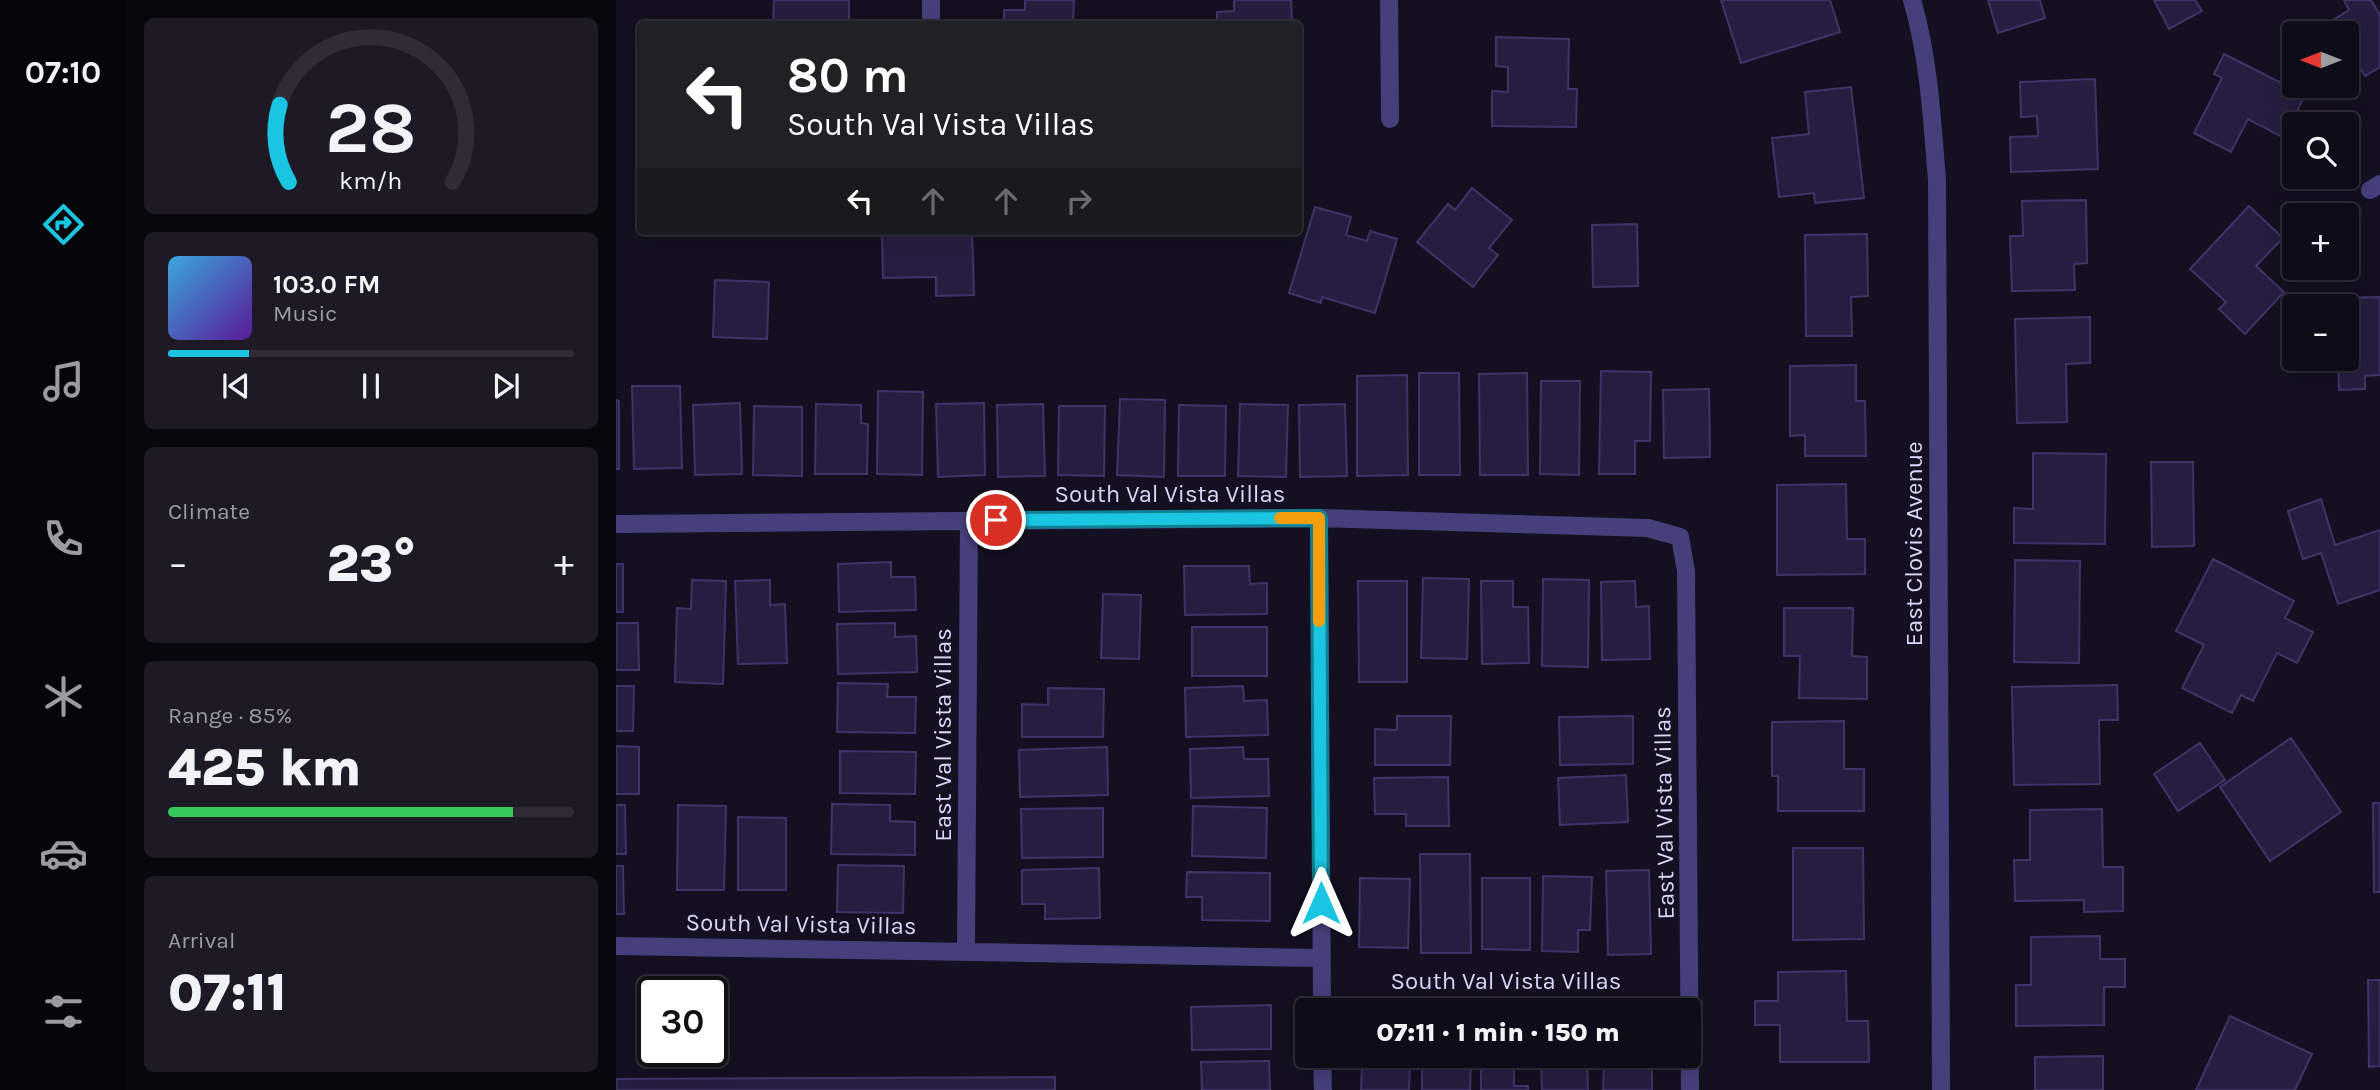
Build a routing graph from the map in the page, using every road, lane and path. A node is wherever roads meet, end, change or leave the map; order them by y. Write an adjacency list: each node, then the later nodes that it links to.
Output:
1 (931, 0): 4 (street)
2 (1389, 0): 5 (street)
3 (1912, 0): 19 (street, East Clovis Avenue)
4 (931, 21)
5 (1390, 120)
6 (1319, 518): 7 (street, South Val Vista Villas); 9 (street, South Val Vista Villas); 12 (street)
7 (969, 520): 8 (street, South Val Vista Villas); 11 (street, East Val Vista Villas)
8 (616, 524)
9 (1680, 537): 14 (street, East Val Vista Villas)
10 (616, 946): 11 (street, South Val Vista Villas)
11 (966, 951): 12 (street, South Val Vista Villas)
12 (1321, 958): 13 (street)
13 (1322, 998)
14 (1690, 998)
15 (1322, 1068): 17 (street)
16 (1690, 1068): 18 (street, East Val Vista Villas)
17 (1323, 1090)
18 (1690, 1090)
19 (1941, 1090)

